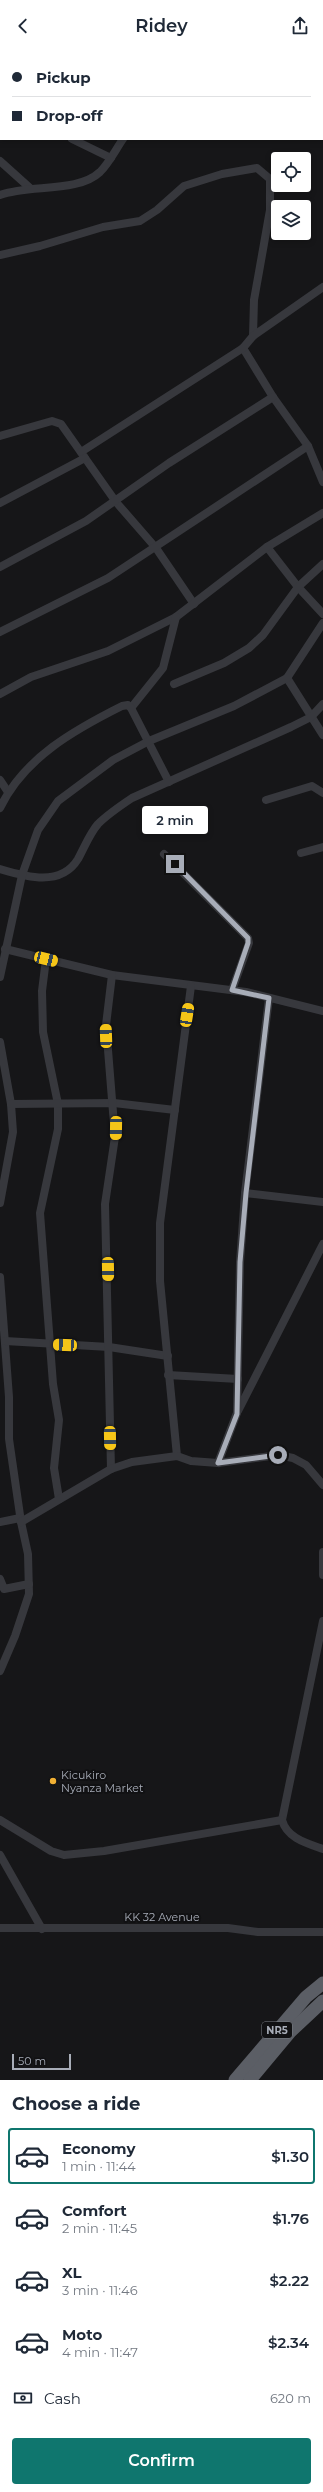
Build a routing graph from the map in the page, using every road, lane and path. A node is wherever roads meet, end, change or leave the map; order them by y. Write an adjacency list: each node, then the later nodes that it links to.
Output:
1 (74, 140): 3 (street)
2 (122, 140): 3 (street)
3 (111, 158): 5 (street)
4 (0, 161): 5 (street)
5 (30, 188): 6 (street)
6 (0, 195)
7 (0, 255): 9 (street)
8 (323, 287): 9 (street)
9 (253, 336): 10 (street)
10 (243, 348): 11 (street); 14 (street)
11 (273, 398): 13 (street); 16 (street)
12 (0, 436): 14 (street)
13 (308, 446): 15 (street); 20 (street)
14 (83, 455): 16 (street); 17 (street)
15 (323, 482)
16 (116, 502): 20 (street); 22 (street)
17 (0, 503)
18 (323, 513): 19 (street)
19 (268, 547): 23 (street); 24 (street)
20 (156, 548): 24 (street); 28 (street)
21 (323, 564): 23 (street)
22 (0, 567)
23 (298, 588): 25 (street); 30 (street)
24 (194, 604): 26 (street)
25 (323, 614)
26 (176, 617): 31 (street); 33 (street)
27 (323, 623): 29 (street)
28 (0, 632)
29 (287, 678): 34 (street); 36 (street)
30 (174, 684)
31 (0, 694)
32 (323, 704): 34 (street)
33 (131, 708): 36 (street); 39 (street)
34 (311, 717): 35 (street); 38 (street)
35 (323, 735)
36 (149, 741): 38 (street); 47 (street)
37 (0, 780): 39 (street)
38 (169, 782): 47 (street)
39 (8, 792): 42 (street)
40 (323, 793): 41 (street)
41 (266, 800)
42 (0, 808)
43 (323, 847): 44 (street)
44 (300, 852)
45 (164, 854): 53 (street)
46 (0, 869): 47 (street)
47 (22, 875): 48 (street)
48 (5, 949): 49 (street); 50 (street)
49 (46, 959): 51 (street); 59 (street)
50 (0, 972)
51 (112, 975): 52 (street); 57 (street)
52 (191, 986): 53 (street); 60 (street)
53 (232, 990): 54 (street)
54 (269, 998): 55 (street); 63 (street)
55 (323, 1011)
56 (0, 1042): 58 (street)
57 (114, 1103): 59 (street); 60 (street); 71 (street)
58 (11, 1104): 59 (street); 62 (street)
59 (58, 1104): 70 (street)
60 (175, 1110): 72 (street)
61 (0, 1154): 62 (street)
62 (9, 1155): 65 (street)
63 (246, 1193): 64 (street); 74 (street)
64 (323, 1202)
65 (0, 1203)
66 (323, 1244): 75 (street)
67 (0, 1277): 68 (street)
68 (2, 1330): 69 (street)
69 (5, 1341): 70 (street); 81 (street)
70 (50, 1344): 71 (street); 80 (street)
71 (109, 1347): 72 (street); 78 (street)
72 (168, 1356): 73 (street)
73 (168, 1375): 74 (street); 76 (street)
74 (238, 1379): 75 (street)
75 (237, 1414): 77 (street)
76 (177, 1456): 77 (street); 78 (street)
77 (218, 1463): 79 (street)
78 (111, 1469): 80 (street)
79 (323, 1486)
80 (59, 1499): 81 (street)
81 (21, 1520): 82 (street); 86 (street)
82 (0, 1522)
83 (323, 1552): 84 (street)
84 (323, 1575)
85 (1, 1582): 86 (street)
86 (29, 1584): 88 (street)
87 (323, 1621): 90 (street)
88 (0, 1671)
89 (0, 1820): 90 (street)
90 (282, 1820): 91 (street)
91 (323, 1849)
92 (0, 1855): 94 (street)
93 (0, 1928): 94 (street, KK 32 Avenue)
94 (42, 1929): 95 (street, KK 32 Avenue)
95 (323, 1932)
96 (323, 1983): 98 (highway, NR5)
97 (323, 2001): 99 (highway, NR5)
98 (235, 2080)
99 (250, 2080)

